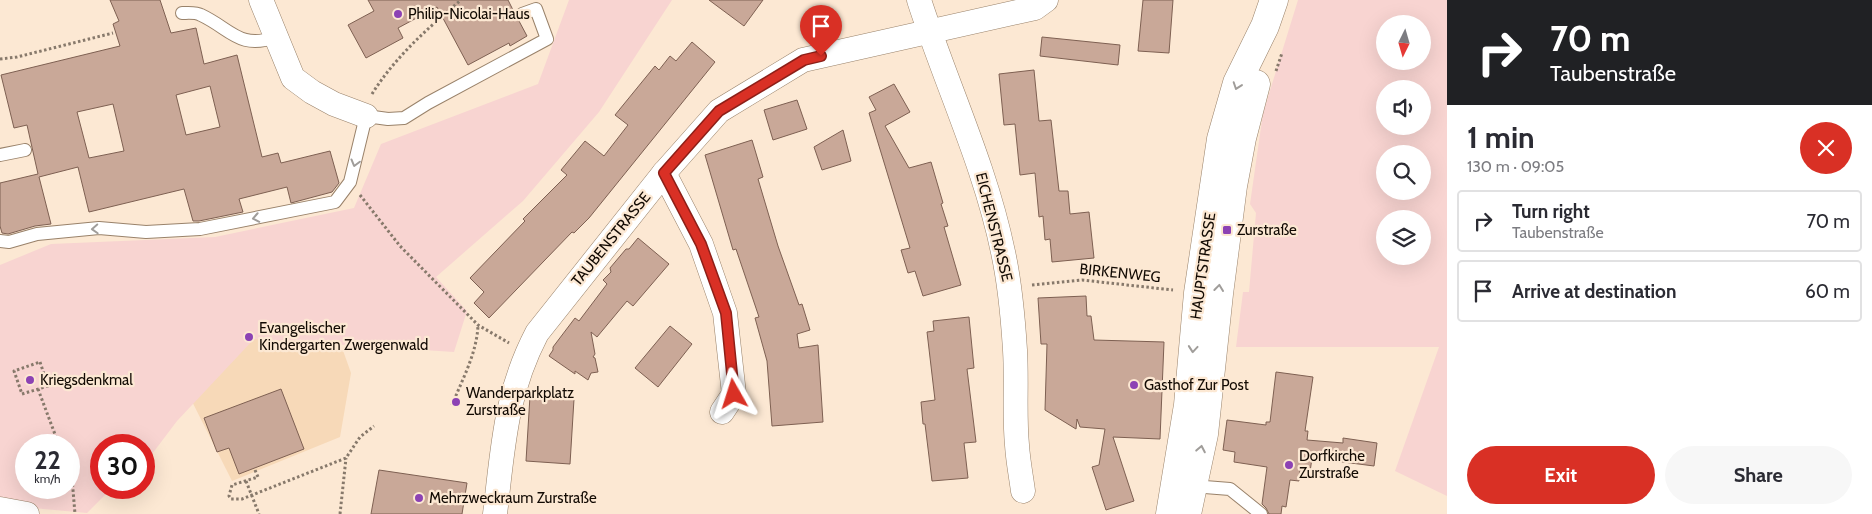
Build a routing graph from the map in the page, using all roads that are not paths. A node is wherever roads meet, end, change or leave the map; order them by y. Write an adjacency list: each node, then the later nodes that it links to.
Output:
1 (261, 0): 9 (street)
2 (919, 0): 8 (street, EICHENSTRASSE)
3 (1046, 0): 8 (street, TAUBENSTRASSE)
4 (1274, 0): 7 (main road, HAUPTSTRASSE)
5 (182, 13): 9 (lane)
6 (522, 14): 10 (lane)
7 (1265, 26): 16 (main road, HAUPTSTRASSE, one-way to 7); 16 (main road, HAUPTSTRASSE, one-way to 16)
8 (929, 33): 13 (street, TAUBENSTRASSE); 17 (street, EICHENSTRASSE)
9 (276, 37): 10 (street)
10 (364, 115): 14 (lane, one-way to 14)
11 (25, 150): 12 (lane)
12 (0, 155)
13 (664, 173): 15 (street); 20 (street, TAUBENSTRASSE)
14 (0, 240)
15 (722, 412)
16 (1184, 485): 21 (main road, HAUPTSTRASSE); 22 (main road, HAUPTSTRASSE); 23 (lane)
17 (1023, 491)
18 (0, 509): 19 (street)
19 (27, 514)
20 (495, 514)
21 (1170, 514)
22 (1187, 514)
23 (1261, 514)

